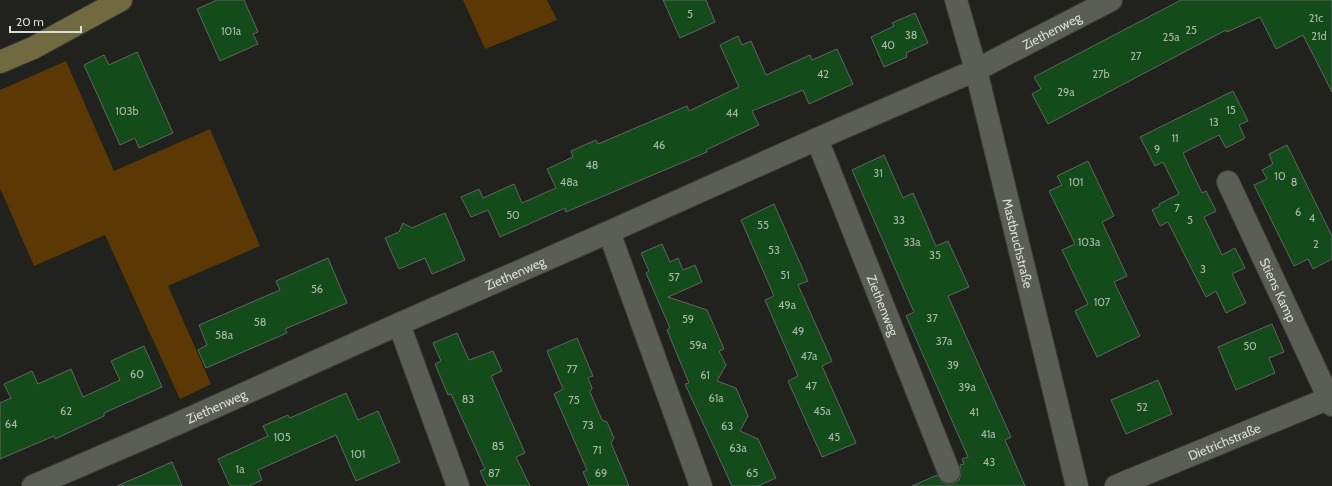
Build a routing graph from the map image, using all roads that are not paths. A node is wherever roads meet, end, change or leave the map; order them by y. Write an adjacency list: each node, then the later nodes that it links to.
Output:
1 (121, 0): 4 (street)
2 (956, 0): 5 (street, Mastbruchstraße)
3 (1111, 0): 5 (street, Ziethenweg)
4 (0, 62)
5 (976, 70): 6 (street, Ziethenweg); 15 (street, Mastbruchstraße)
6 (817, 139): 8 (street, Ziethenweg); 11 (street, Ziethenweg)
7 (1228, 182): 10 (street, Stiens Kamp)
8 (609, 232): 9 (street, Ziethenweg); 14 (street)
9 (399, 324): 12 (street, Ziethenweg); 13 (street)
10 (1331, 400): 16 (street, Dietrichstraße)
11 (949, 472)
12 (32, 486)
13 (458, 486)
14 (702, 486)
15 (1077, 486)
16 (1116, 486)

